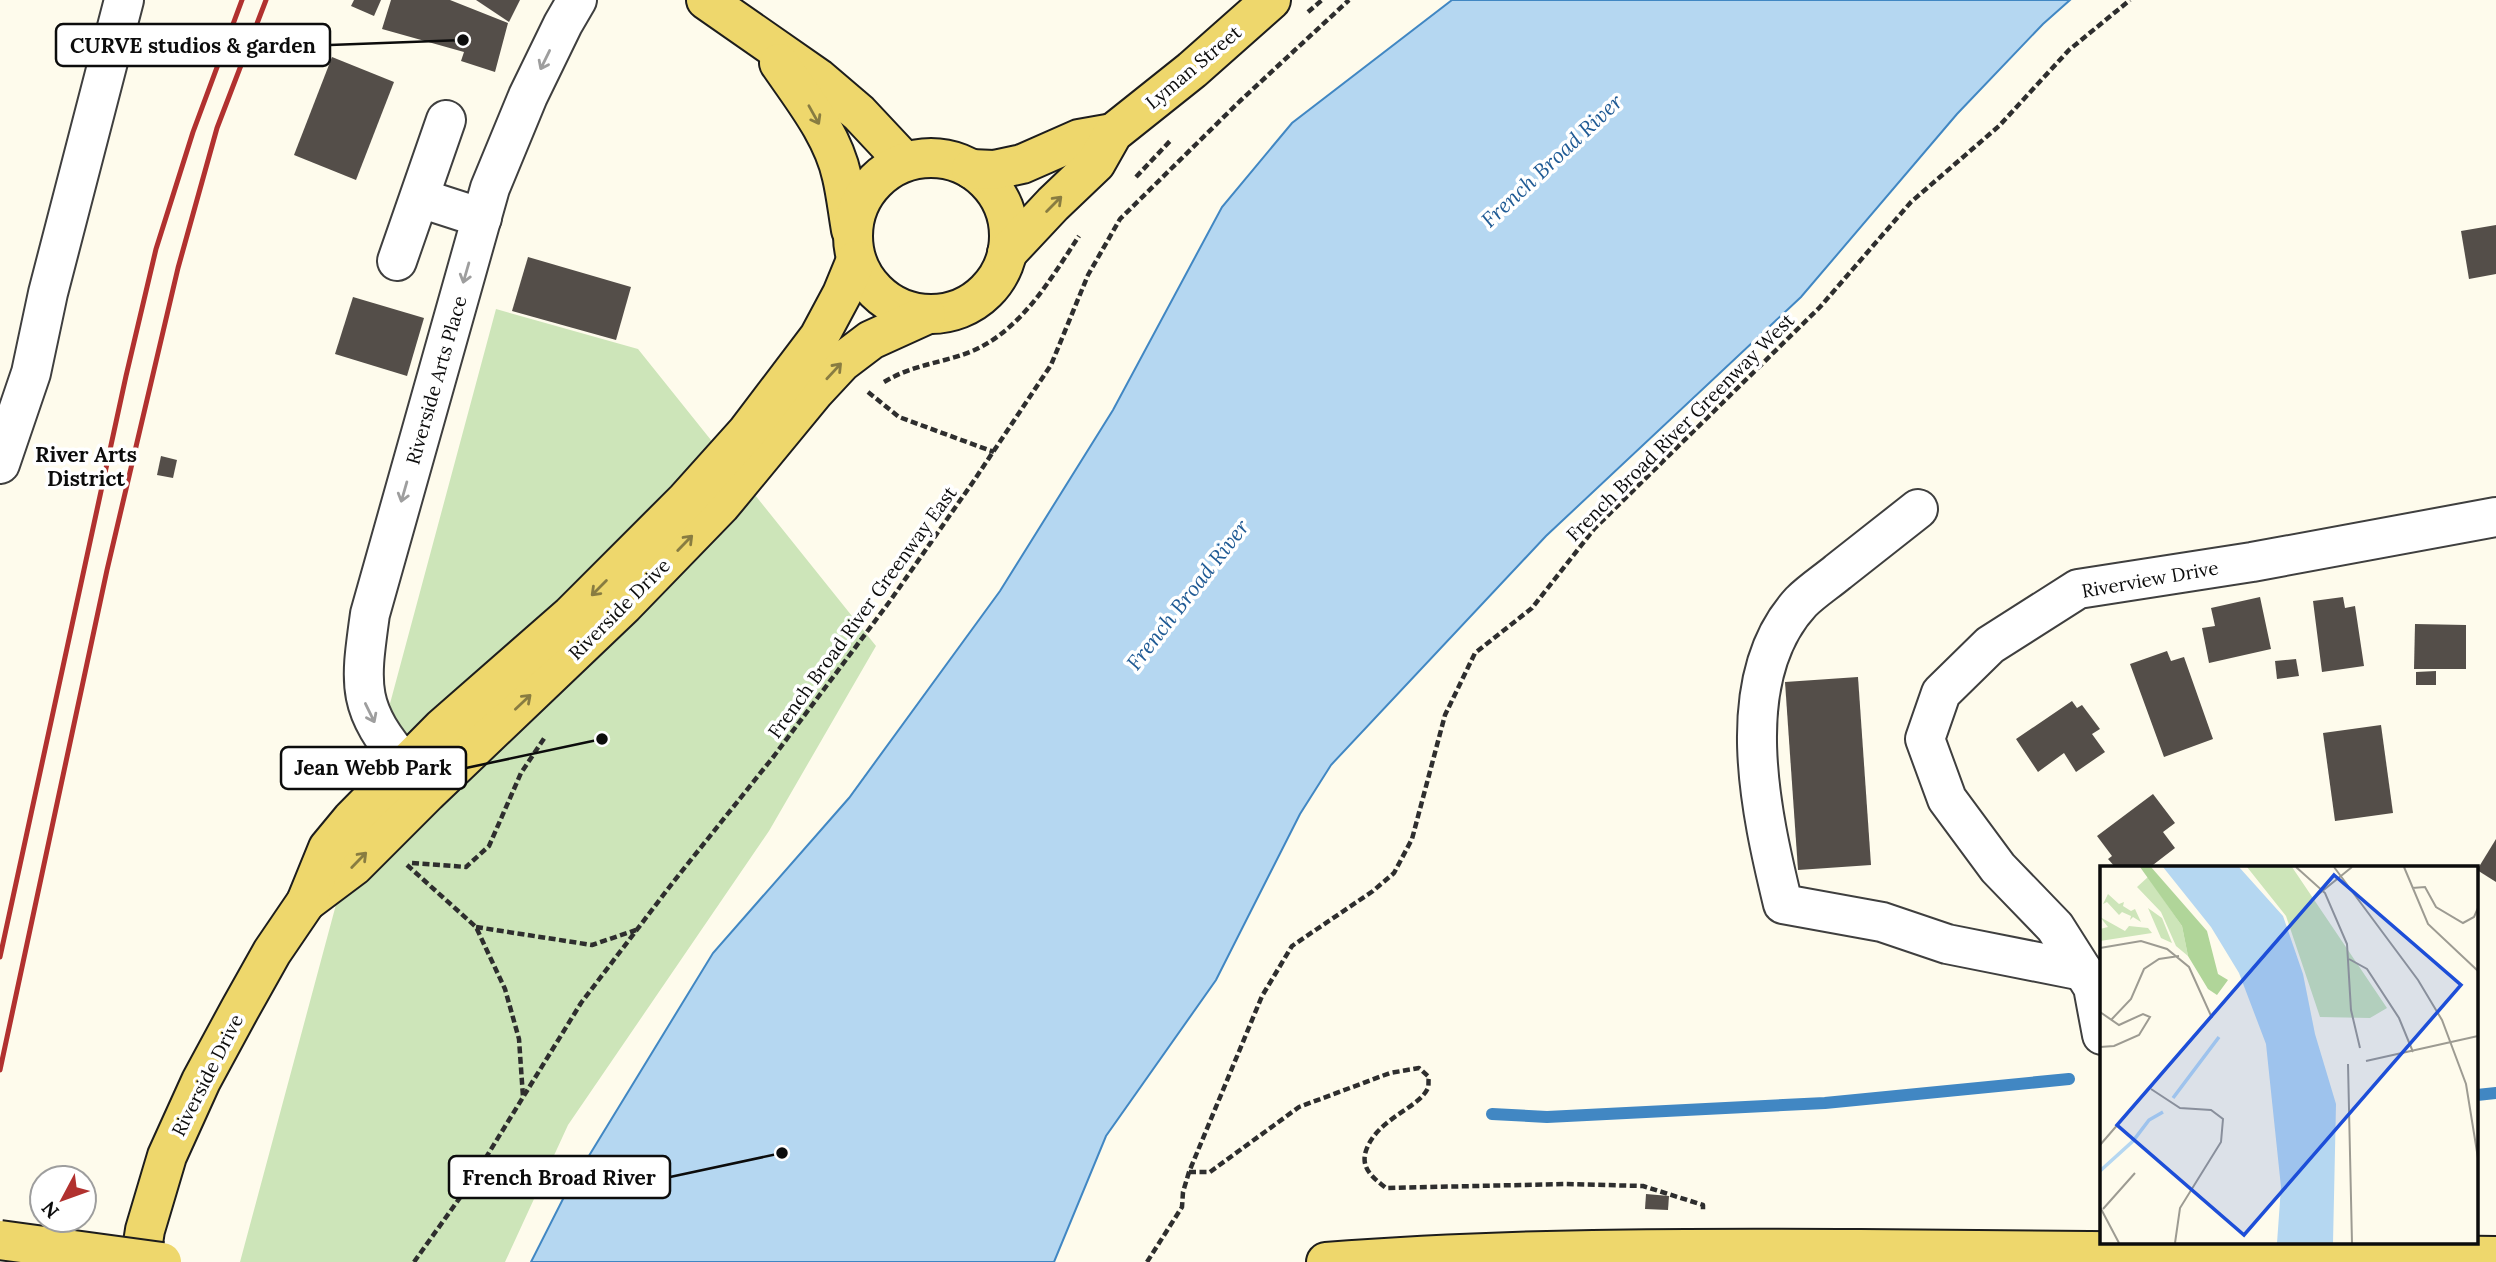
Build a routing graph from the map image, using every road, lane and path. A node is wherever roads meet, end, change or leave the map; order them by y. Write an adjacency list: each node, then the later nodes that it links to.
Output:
1 (124, 0): 25 (street)
2 (577, 0): 16 (street, Riverside Arts Place, one-way to 16)
3 (706, 0): 8 (main road)
4 (1322, 0): 7 (path)
5 (1349, 0): 24 (path, French Broad River Greenway East)
6 (2130, 0): 36 (path, French Broad River Greenway West)
7 (1286, 9): 10 (main road, Lyman Street)
8 (762, 39): 12 (main road); 18 (main road, one-way to 18)
9 (446, 120): 15 (street)
10 (1113, 133): 13 (main road, Lyman Street); 19 (main road, Lyman Street, one-way to 10)
11 (1173, 138): 14 (path)
12 (904, 161): 13 (main road); 18 (main road)
13 (971, 169): 19 (main road)
14 (1128, 185)
15 (420, 198): 16 (street); 20 (street)
16 (482, 218): 29 (street, Riverside Arts Place, one-way to 29)
17 (1082, 232): 22 (path)
18 (854, 248): 21 (main road); 29 (main road, Riverside Drive, one-way to 29)
19 (1007, 253): 21 (main road)
20 (397, 261)
21 (926, 315): 30 (main road, Riverside Drive, one-way to 21)
22 (869, 392): 23 (path); 24 (path)
23 (859, 402)
24 (993, 452): 32 (path, French Broad River Greenway East)
25 (0, 464)
26 (1918, 509): 33 (street)
27 (2496, 517): 33 (street, Riverview Drive)
28 (550, 730): 31 (path)
29 (405, 765): 30 (main road, Riverside Drive)
30 (306, 902): 42 (main road, Riverside Drive)
31 (476, 927): 32 (path); 35 (path)
32 (637, 930): 35 (path, French Broad River Greenway East)
33 (2083, 971): 34 (street, Riverview Drive)
34 (2100, 1024)
35 (523, 1097): 44 (path, French Broad River Greenway East)
36 (1189, 1172): 39 (path); 45 (path, French Broad River Greenway West)
37 (0, 1240): 43 (main road, bridge)
38 (2128, 1246): 39 (main road); 40 (main road)
39 (1704, 1248): 41 (main road)
40 (2496, 1256)
41 (1418, 1258): 46 (main road)
42 (140, 1262)
43 (162, 1262)
44 (414, 1262)
45 (1146, 1262)
46 (1326, 1262)

